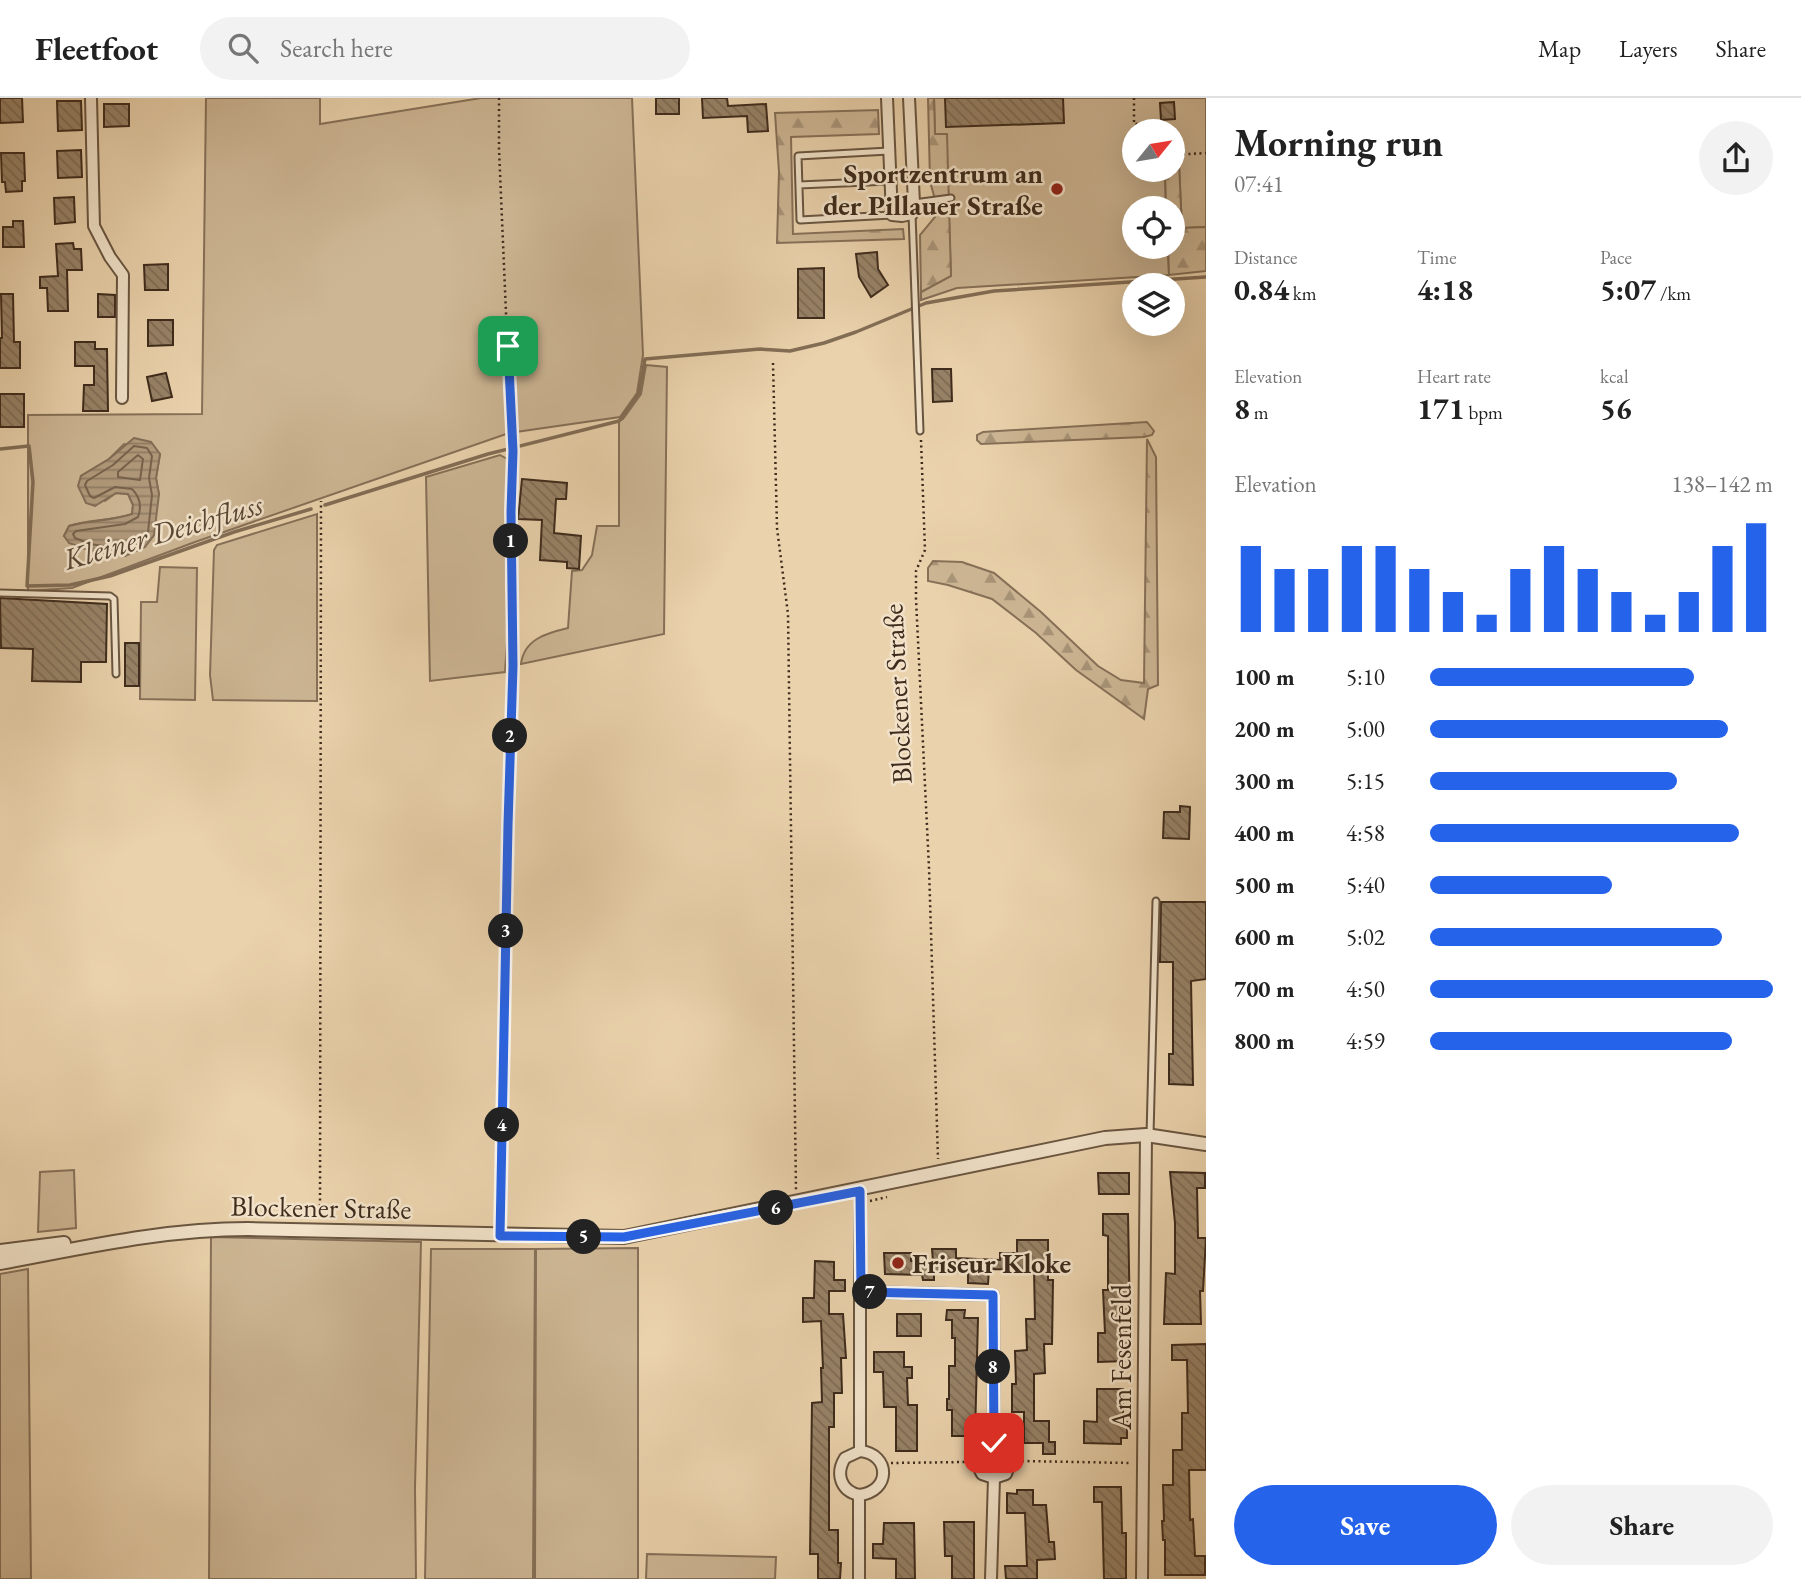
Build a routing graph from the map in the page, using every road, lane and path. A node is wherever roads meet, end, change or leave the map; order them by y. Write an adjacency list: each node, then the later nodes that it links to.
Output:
1 (91, 98): 16 (street)
2 (499, 98): 29 (path)
3 (887, 98): 7 (street)
4 (909, 98): 13 (street)
5 (1133, 98): 6 (path)
6 (1134, 119)
7 (889, 151): 10 (street); 11 (lane)
8 (1206, 153): 9 (path)
9 (1185, 154)
10 (890, 181): 11 (lane); 14 (street)
11 (799, 185): 14 (lane)
12 (951, 198): 13 (lane)
13 (913, 209): 14 (street); 17 (lane)
14 (892, 215)
15 (773, 363): 26 (path)
16 (122, 398)
17 (920, 431): 24 (path, Blockener Straße)
18 (321, 501): 27 (path)
19 (0, 593): 20 (lane)
20 (116, 674)
21 (1156, 901): 22 (lane)
22 (1148, 1135): 23 (street, Blockener Straße); 24 (street, Blockener Straße); 38 (street, Am Fesenfeld)
23 (1206, 1144)
24 (938, 1173): 25 (street, Blockener Straße)
25 (860, 1191): 26 (street, Blockener Straße); 32 (street)
26 (797, 1203): 29 (street, Blockener Straße)
27 (319, 1231): 28 (street, Blockener Straße); 29 (street, Blockener Straße)
28 (141, 1236): 30 (street, Blockener Straße); 31 (street, Blockener Straße)
29 (500, 1236)
30 (0, 1251)
31 (0, 1263)
32 (861, 1292): 33 (street); 34 (street)
33 (994, 1443): 35 (street); 36 (street)
34 (860, 1451): 37 (street); 40 (street)
35 (1011, 1461): 38 (path); 39 (street)
36 (976, 1462): 37 (path); 39 (street)
37 (881, 1463): 40 (street)
38 (1143, 1463): 43 (street, Am Fesenfeld)
39 (994, 1478): 42 (street)
40 (859, 1495): 41 (street)
41 (859, 1579)
42 (991, 1579)
43 (1142, 1579)

